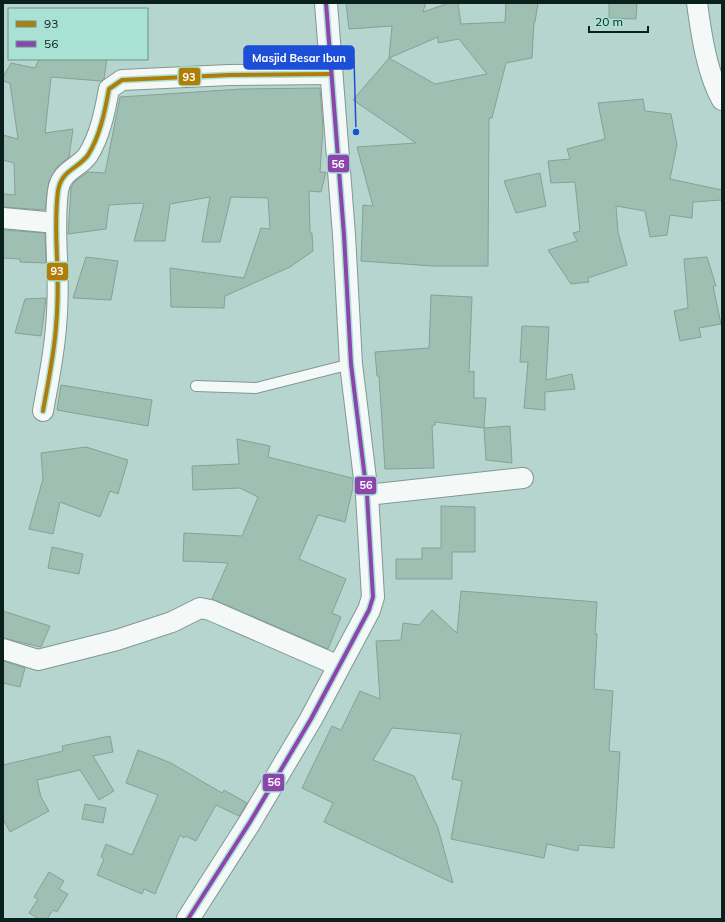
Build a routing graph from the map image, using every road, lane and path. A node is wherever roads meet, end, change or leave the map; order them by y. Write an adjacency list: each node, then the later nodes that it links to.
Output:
1 (326, 3): 3 (main road)
2 (697, 3): 4 (street)
3 (330, 74): 6 (street); 7 (main road)
4 (722, 100)
5 (3, 218): 6 (street)
6 (56, 223): 9 (street)
7 (350, 364): 8 (lane); 11 (main road)
8 (196, 386)
9 (44, 411)
10 (523, 478): 11 (street)
11 (368, 495): 13 (main road)
12 (3, 649): 13 (street)
13 (339, 666): 14 (main road)
14 (188, 919)

